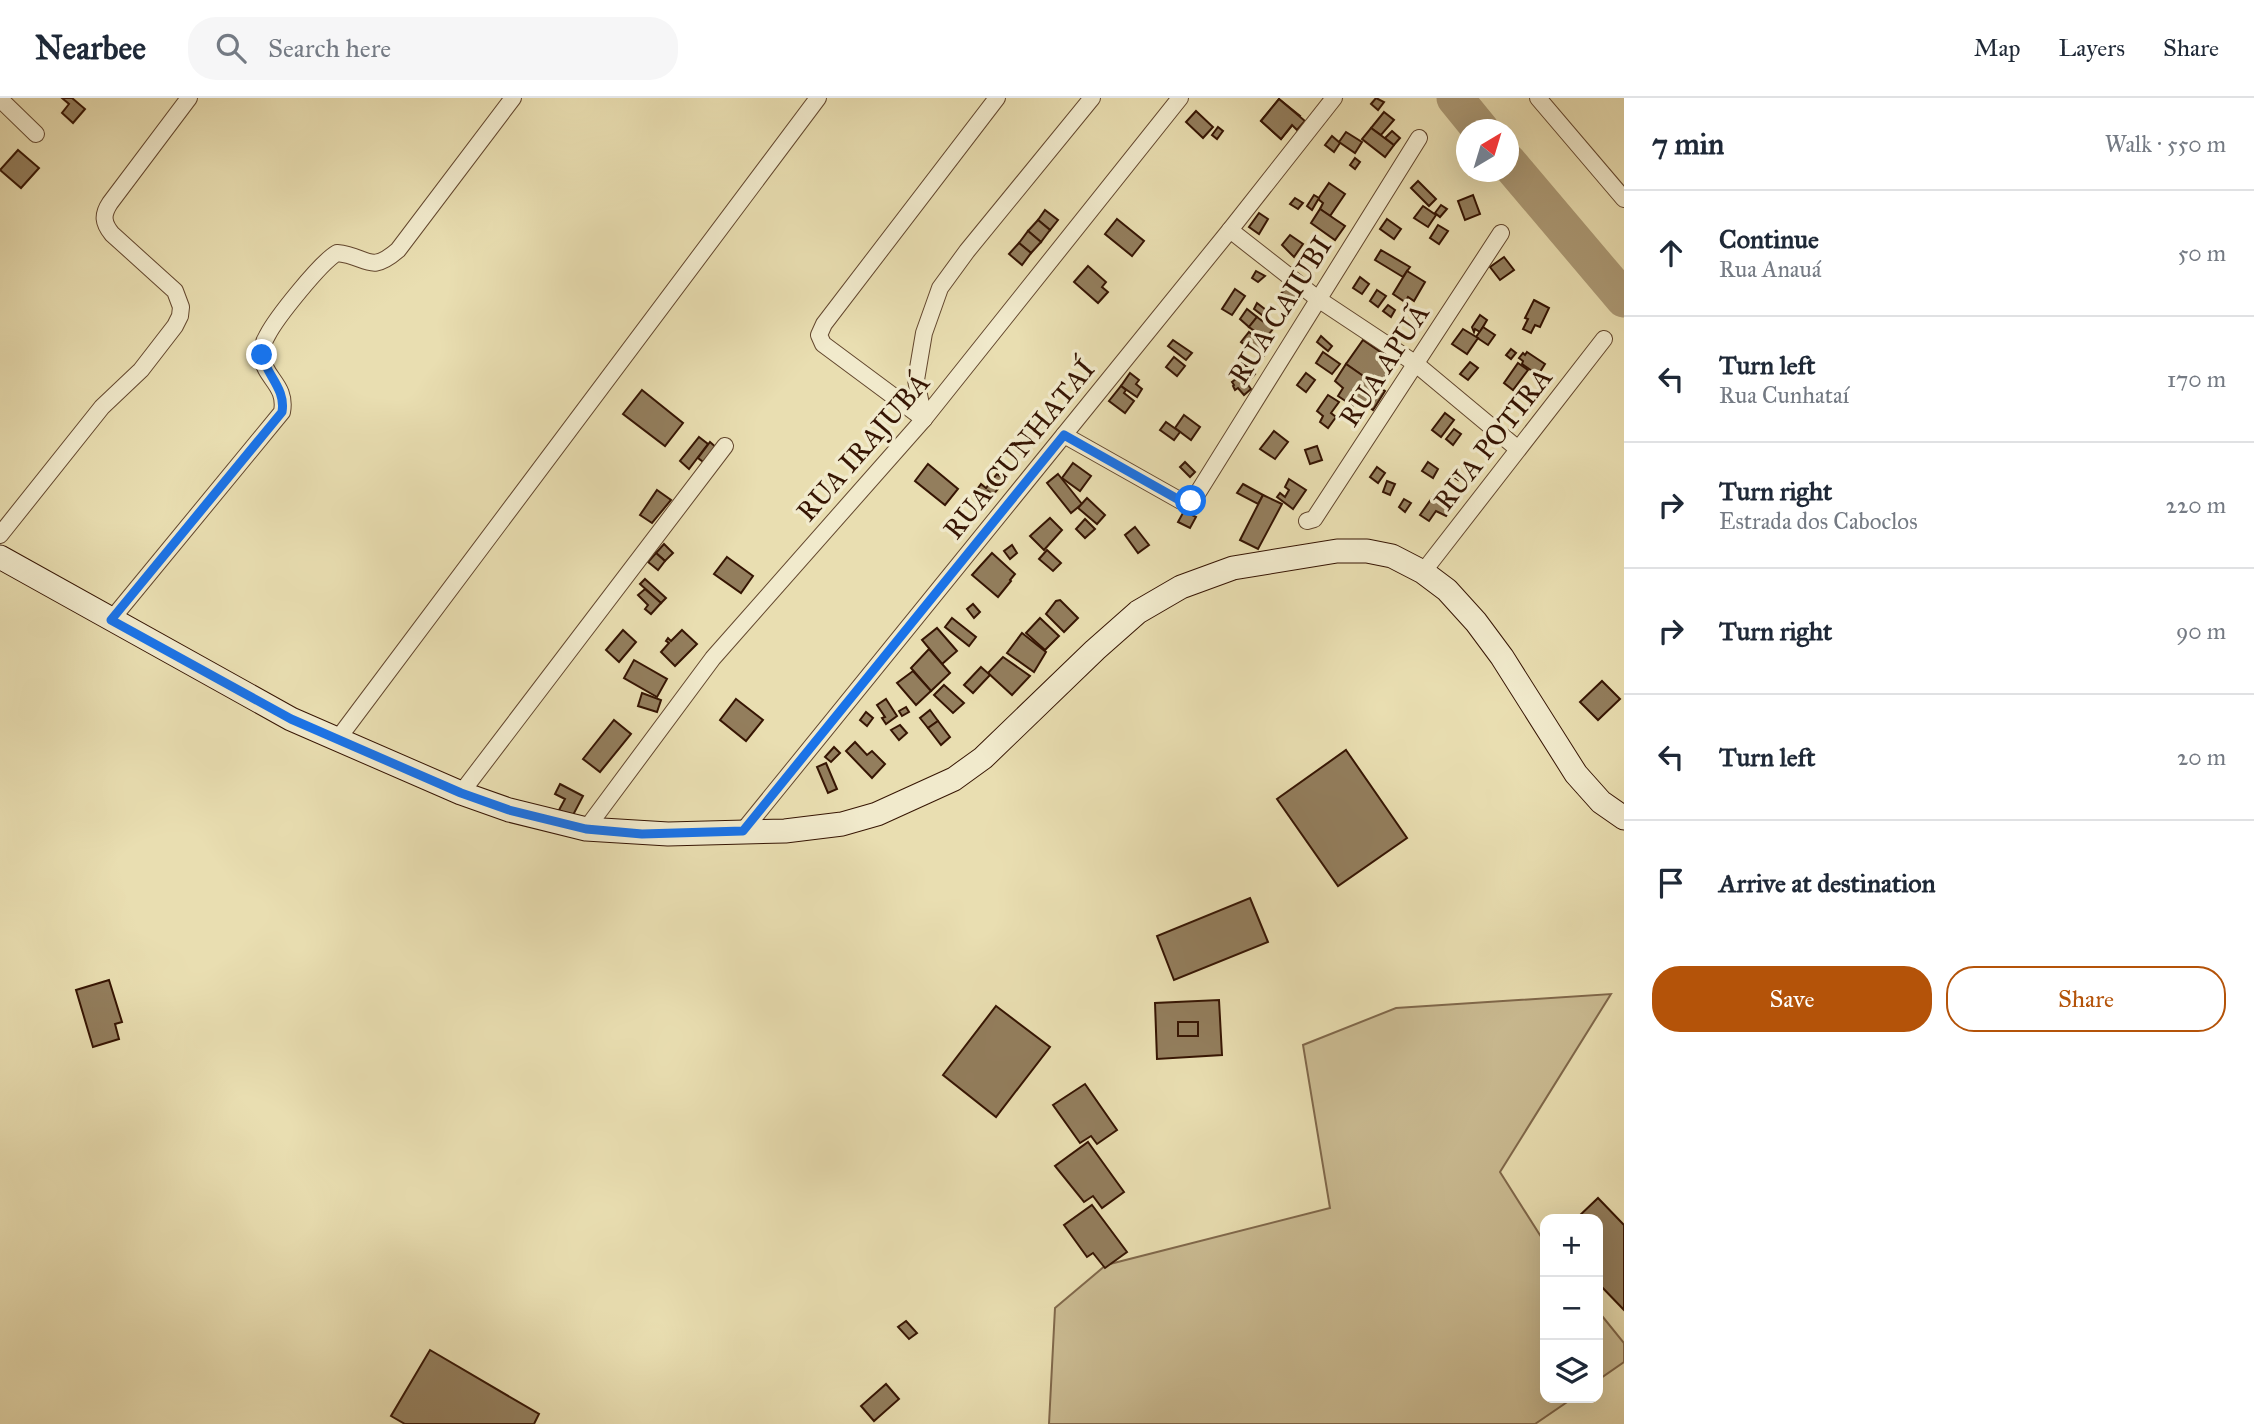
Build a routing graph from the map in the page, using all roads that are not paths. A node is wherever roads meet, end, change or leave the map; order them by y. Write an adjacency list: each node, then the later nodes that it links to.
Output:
1 (189, 98): 23 (street)
2 (513, 98): 26 (street)
3 (818, 98): 27 (street)
4 (997, 98): 18 (street)
5 (1092, 98): 18 (street)
6 (1180, 98): 18 (street, RUA IRAJUBÁ)
7 (1334, 98): 13 (street, RUA CUNHATAÍ)
8 (1538, 98): 12 (street)
9 (0, 99): 10 (street)
10 (36, 134)
11 (1419, 138): 15 (street, RUA CAIUBI)
12 (1624, 199)
13 (1230, 230): 15 (street); 19 (street, RUA CUNHATAÍ)
14 (1501, 233): 17 (street, RUA APUÃ)
15 (1318, 299): 17 (street); 19 (street, RUA CAIUBI)
16 (1604, 339): 21 (street, RUA POTIRA)
17 (1416, 364): 21 (street); 22 (street, RUA APUÃ)
18 (924, 419): 30 (street, RUA IRAJUBÁ)
19 (1064, 435): 31 (street, RUA CUNHATAÍ)
20 (726, 446): 28 (street)
21 (1518, 449): 25 (street, RUA POTIRA)
22 (1307, 521)
23 (0, 535)
24 (0, 557): 26 (street)
25 (1423, 572): 29 (street); 31 (street)
26 (111, 620): 27 (street)
27 (337, 740): 28 (street)
28 (461, 793): 30 (street)
29 (1624, 818)
30 (586, 829): 31 (street)
31 (743, 831)

